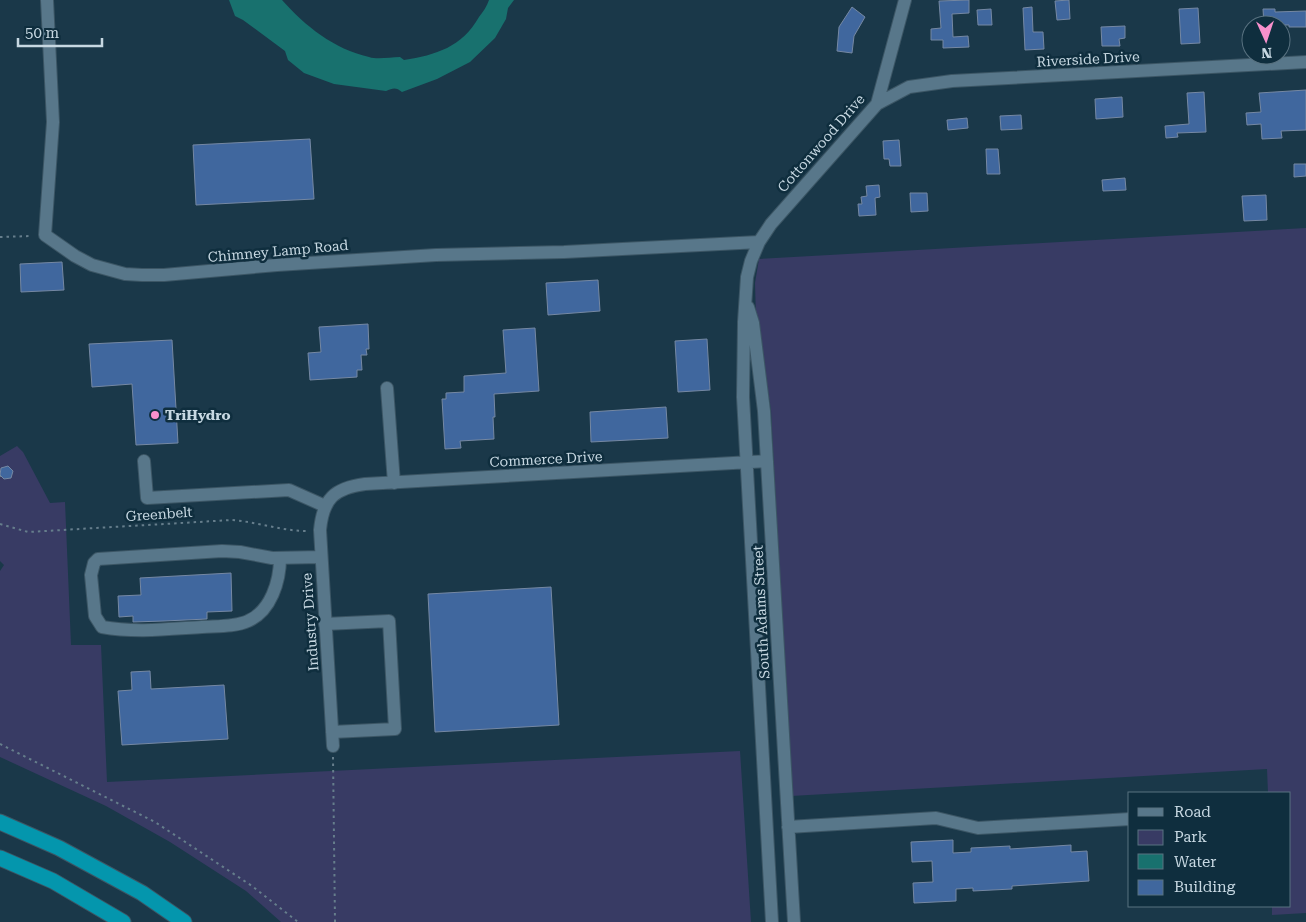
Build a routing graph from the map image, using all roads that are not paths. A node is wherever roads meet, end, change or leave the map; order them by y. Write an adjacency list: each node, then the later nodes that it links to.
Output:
1 (47, 0): 5 (street, Chimney Lamp Road)
2 (905, 0): 4 (street, Cottonwood Drive)
3 (1306, 62): 4 (street, Riverside Drive)
4 (877, 104): 5 (street, Cottonwood Drive)
5 (759, 242): 6 (street, South Adams Street)
6 (746, 302): 8 (street, South Adams Street); 10 (street, South Adams Street)
7 (387, 388): 11 (street)
8 (767, 461): 10 (street, Commerce Drive); 20 (street, South Adams Street)
9 (144, 462): 12 (street)
10 (746, 462): 11 (street, Commerce Drive); 24 (street, South Adams Street)
11 (394, 483): 12 (street, Commerce Drive)
12 (327, 502): 13 (street, Industry Drive)
13 (321, 557): 14 (street); 15 (street, Industry Drive)
14 (280, 558): 14 (street)
15 (325, 624): 16 (street, Industry Drive); 16 (street)
16 (332, 732): 17 (street, Industry Drive)
17 (333, 746)
18 (1128, 819): 20 (street)
19 (0, 822): 23 (highway)
20 (788, 827): 25 (street, South Adams Street)
21 (0, 858): 22 (highway)
22 (123, 922)
23 (184, 922)
24 (772, 922)
25 (794, 922)

